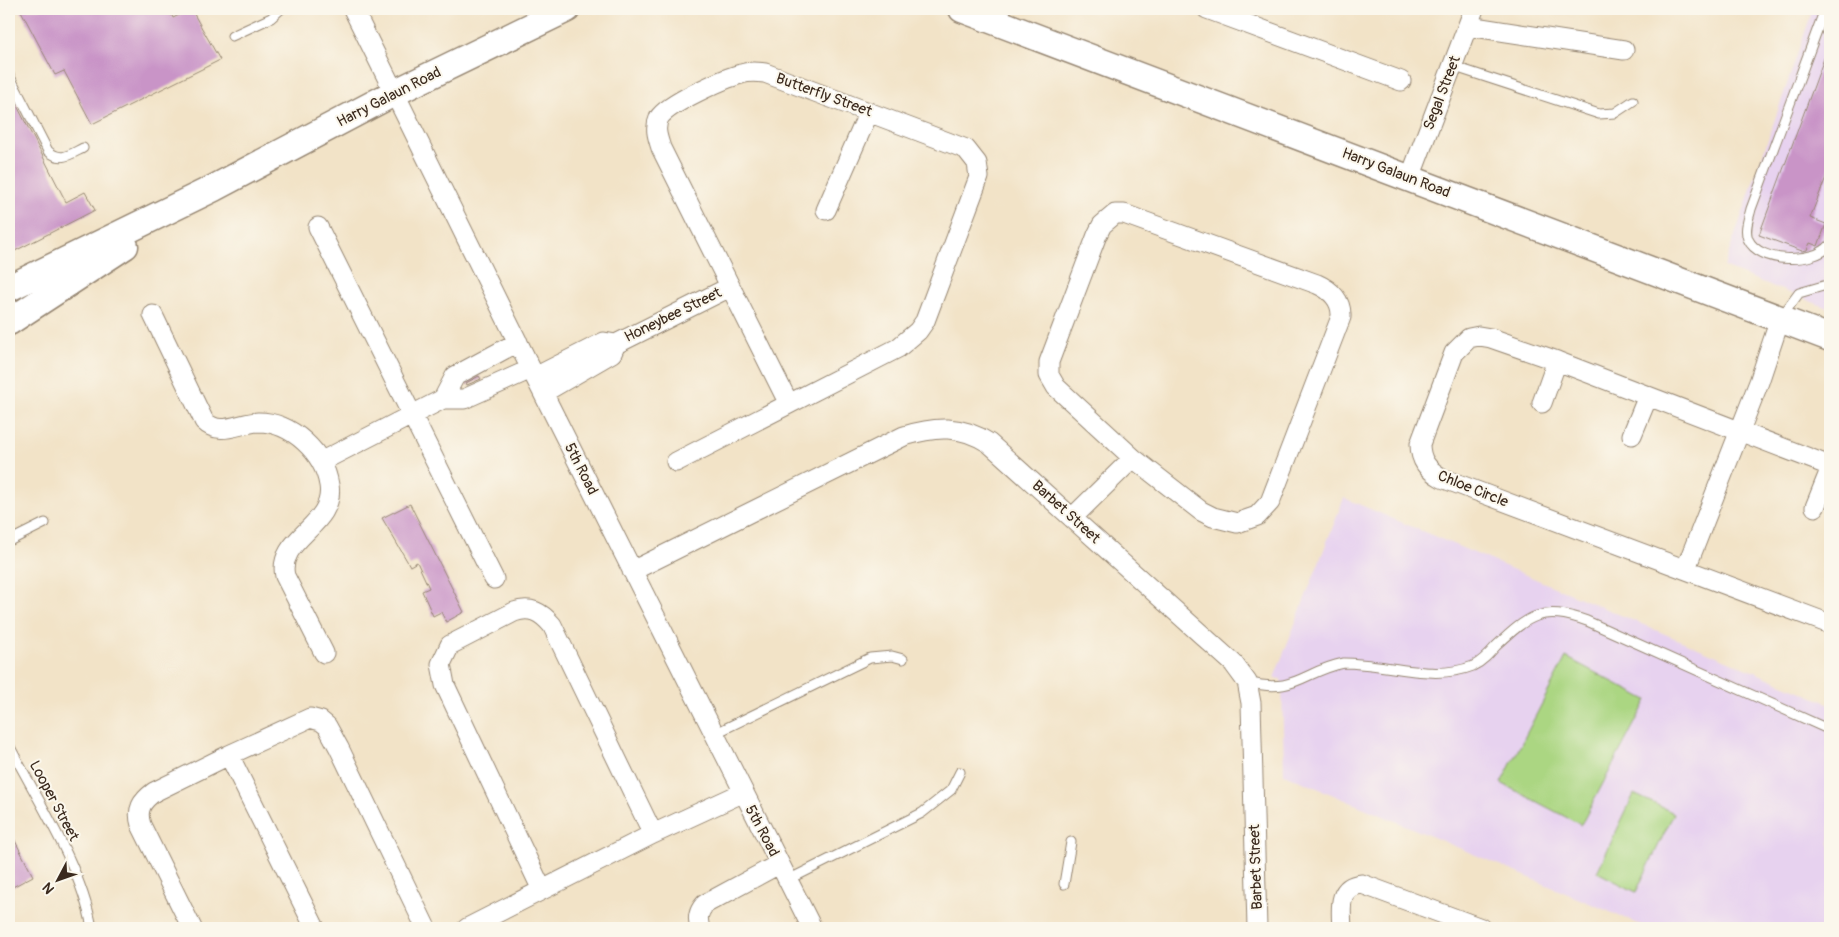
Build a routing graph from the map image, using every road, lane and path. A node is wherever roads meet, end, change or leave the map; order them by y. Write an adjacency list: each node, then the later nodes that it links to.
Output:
1 (281, 9): 8 (lane)
2 (353, 9): 13 (street, 5th Road)
3 (567, 9): 13 (main road, Harry Galaun Road)
4 (962, 9): 17 (main road, Harry Galaun Road)
5 (1207, 9): 12 (street)
6 (1824, 9): 21 (lane)
7 (1471, 17): 9 (street); 10 (street, Segal Street)
8 (232, 36)
9 (1624, 50)
10 (1452, 66): 14 (lane); 17 (street, Segal Street)
11 (9, 75): 16 (lane)
12 (1401, 81)
13 (394, 92): 18 (main road, Harry Galaun Road); 29 (street, 5th Road)
14 (1632, 101)
15 (868, 112): 19 (street); 23 (street, Butterfly Street); 35 (street, Butterfly Street)
16 (83, 148)
17 (1410, 178): 26 (main road, Harry Galaun Road)
18 (214, 188): 24 (main road, Harry Galaun Road); 27 (main road, Harry Galaun Road)
19 (826, 210)
20 (318, 226): 36 (street)
21 (1830, 245)
22 (1830, 284): 26 (lane)
23 (730, 287): 31 (street, Honeybee Street); 35 (street, Butterfly Street)
24 (9, 288)
25 (153, 315): 40 (street)
26 (1780, 319): 28 (main road, Harry Galaun Road); 37 (street)
27 (9, 322)
28 (1830, 338)
29 (518, 342): 31 (street, 5th Road); 33 (street)
30 (1557, 362): 32 (street, Chloe Circle); 34 (street); 47 (street, Chloe Circle)
31 (536, 380): 33 (street, Honeybee Street); 48 (street, 5th Road)
32 (1648, 396): 37 (street, Chloe Circle); 38 (street)
33 (443, 399): 36 (street)
34 (1542, 403)
35 (789, 404): 41 (street, Butterfly Street)
36 (414, 414): 40 (street); 49 (street)
37 (1739, 433): 42 (street, Chloe Circle); 47 (street)
38 (1632, 435)
39 (1133, 458): 39 (street); 44 (street)
40 (322, 461): 51 (street)
41 (676, 462)
42 (1830, 468): 43 (street)
43 (1815, 508)
44 (1072, 518): 48 (street, Barbet Street); 53 (street, Barbet Street)
45 (45, 523): 46 (lane)
46 (9, 541)
47 (1686, 568): 50 (street)
48 (632, 571): 55 (street, 5th Road)
49 (494, 578)
50 (1830, 624)
51 (324, 653)
52 (903, 659): 55 (lane)
53 (1247, 682): 54 (lane); 72 (street, Barbet Street)
54 (1830, 730)
55 (714, 734): 59 (street, 5th Road)
56 (9, 745): 65 (lane, Looper Street)
57 (229, 756): 66 (street); 67 (street); 68 (street)
58 (960, 772): 62 (lane)
59 (742, 793): 60 (street); 62 (street, 5th Road)
60 (653, 834): 64 (street); 64 (street)
61 (1071, 842): 63 (lane)
62 (784, 872): 70 (street); 71 (street, 5th Road)
63 (1064, 884)
64 (542, 890): 69 (street)
65 (92, 928)
66 (192, 928)
67 (315, 928)
68 (426, 928)
69 (467, 928)
70 (700, 928)
71 (812, 928)
72 (1257, 928)
73 (1342, 928): 74 (street)
74 (1481, 928)

